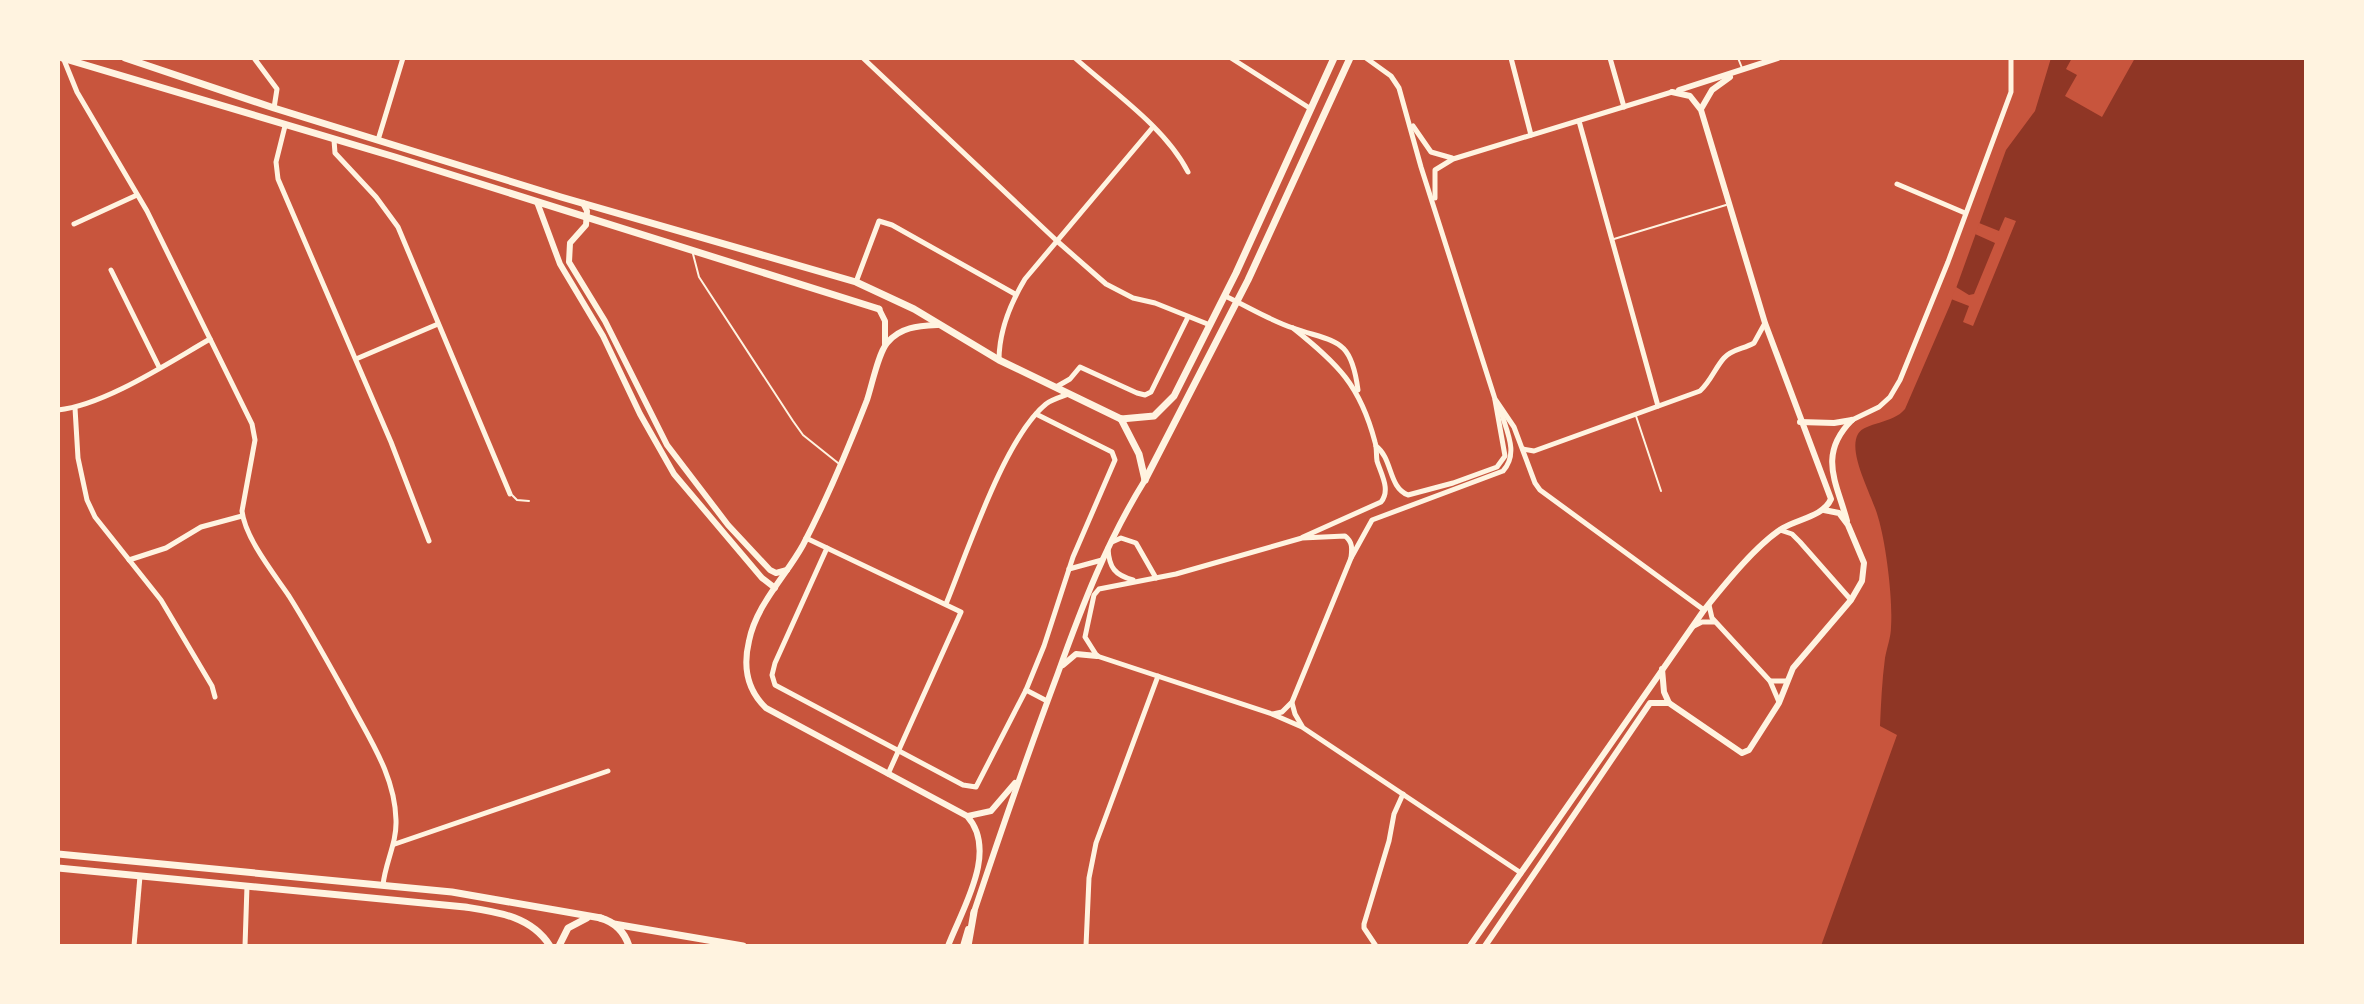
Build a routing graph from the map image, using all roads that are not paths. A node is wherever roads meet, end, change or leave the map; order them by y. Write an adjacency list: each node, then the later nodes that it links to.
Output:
1 (63, 58): 24 (main road); 32 (street)
2 (125, 58): 19 (main road)
3 (254, 58): 19 (street)
4 (403, 58): 28 (street)
5 (863, 58): 41 (street)
6 (1075, 58): 25 (street)
7 (1231, 58): 20 (street)
8 (1334, 58): 20 (main road)
9 (1350, 58): 49 (main road)
10 (1366, 58): 22 (street)
11 (1511, 58): 26 (street)
12 (1610, 58): 18 (street)
13 (1738, 58): 16 (lane)
14 (1778, 58): 16 (street)
15 (2011, 58): 37 (street)
16 (1740, 71): 17 (street); 21 (street)
17 (1672, 92): 18 (street); 21 (street)
18 (1624, 107): 23 (street)
19 (274, 108): 28 (main road)
20 (1311, 109): 48 (main road)
21 (1701, 110): 35 (street)
22 (1410, 121): 29 (street); 36 (street)
23 (1579, 121): 26 (street); 40 (street)
24 (285, 126): 27 (main road); 59 (street)
25 (1153, 127): 30 (street); 41 (street)
26 (1531, 135): 29 (street)
27 (334, 140): 33 (main road); 53 (street)
28 (378, 140): 34 (main road)
29 (1453, 159): 36 (street)
30 (1188, 172)
31 (1897, 184): 37 (street)
32 (137, 195): 39 (street); 57 (street)
33 (537, 202): 38 (main road); 43 (street)
34 (583, 203): 38 (street); 46 (main road)
35 (1728, 204): 40 (lane); 52 (street)
36 (1435, 207): 65 (street)
37 (1965, 213): 73 (street)
38 (588, 218): 42 (street); 44 (main road)
39 (74, 224)
40 (1612, 240): 66 (street)
41 (1057, 241): 47 (street); 51 (street)
42 (570, 243): 43 (street); 80 (street)
43 (552, 244): 85 (street)
44 (691, 249): 50 (main road); 78 (lane)
45 (111, 270): 61 (street)
46 (856, 282): 47 (street); 54 (main road)
47 (1015, 294): 60 (street)
48 (1225, 296): 49 (street); 55 (main road)
49 (1236, 302): 56 (street); 81 (main road)
50 (879, 309): 58 (street)
51 (1188, 317): 55 (street); 62 (street)
52 (1765, 323): 66 (street); 74 (street)
53 (438, 324): 59 (street); 83 (street)
54 (937, 325): 58 (street); 60 (main road)
55 (1210, 325): 72 (main road)
56 (1293, 328): 64 (street); 64 (street)
57 (210, 339): 61 (street); 87 (street)
58 (885, 344): 78 (street)
59 (356, 359): 92 (street)
60 (999, 360): 62 (main road)
61 (159, 367): 68 (street)
62 (1056, 387): 63 (main road)
63 (1071, 394): 70 (street); 72 (main road)
64 (1358, 395): 75 (street)
65 (1495, 399): 67 (street); 75 (street)
66 (1658, 406): 71 (street)
67 (1500, 407): 76 (street); 95 (street)
68 (75, 408): 69 (street); 96 (street)
69 (58, 410)
70 (1036, 414): 98 (street); 104 (street)
71 (1635, 414): 77 (street); 82 (lane)
72 (1121, 419): 81 (main road)
73 (1852, 420): 74 (street); 88 (street)
74 (1800, 422): 86 (street)
75 (1376, 445): 91 (street)
76 (1522, 449): 77 (street); 79 (street)
77 (1534, 451): 79 (street)
78 (839, 463): 90 (street)
79 (1527, 463): 105 (street)
80 (686, 470): 85 (street); 99 (street)
81 (1145, 480): 93 (street)
82 (1661, 491)
83 (510, 494): 84 (lane)
84 (529, 501)
85 (697, 501): 102 (street)
86 (1820, 511): 88 (street); 89 (street)
87 (242, 516): 96 (street); 128 (street)
88 (1848, 525): 103 (street)
89 (1779, 530): 103 (street); 105 (street)
90 (806, 538): 94 (street); 99 (street)
91 (1302, 538): 95 (street); 100 (street)
92 (429, 541)
93 (1109, 545): 97 (street); 100 (street); 101 (street)
94 (827, 548): 104 (street); 122 (street)
95 (1351, 558): 117 (street)
96 (129, 560): 115 (street)
97 (1102, 560): 98 (street); 110 (street)
98 (1069, 569): 114 (street)
99 (787, 570): 102 (street)
100 (1156, 578): 101 (street)
101 (1137, 581): 108 (street)
102 (775, 588): 124 (street)
103 (1851, 600): 113 (street)
104 (946, 604): 122 (street)
105 (1707, 607): 106 (street); 107 (street)
106 (1715, 622): 107 (street); 112 (street)
107 (1692, 628): 109 (street)
108 (1097, 656): 110 (street); 111 (street)
109 (1662, 669): 118 (street); 131 (street)
110 (1057, 675): 116 (street)
111 (1158, 676): 120 (street); 146 (street)
112 (1770, 681): 113 (street); 119 (street)
113 (1786, 681): 119 (street)
114 (1026, 690): 116 (street); 122 (street)
115 (215, 697)
116 (1047, 701): 125 (street)
117 (1292, 702): 120 (street); 121 (street)
118 (1669, 703): 119 (street); 149 (street)
119 (1779, 703)
120 (1272, 714): 121 (street)
121 (1302, 727): 126 (street)
122 (898, 750): 124 (street)
123 (608, 771): 128 (street)
124 (888, 774): 127 (street)
125 (1019, 777): 127 (street); 135 (street)
126 (1403, 794): 131 (street); 147 (street)
127 (967, 816): 144 (street)
128 (394, 844): 133 (street)
129 (58, 854): 133 (main road)
130 (58, 868): 132 (main road)
131 (1521, 873): 148 (street)
132 (140, 876): 134 (main road); 138 (street)
133 (383, 885): 136 (main road)
134 (247, 886): 139 (street); 140 (main road)
135 (974, 912): 145 (main road)
136 (601, 918): 137 (main road); 141 (main road)
137 (614, 924): 142 (main road); 143 (main road)
138 (134, 946)
139 (245, 946)
140 (550, 946)
141 (559, 946)
142 (629, 946)
143 (743, 946)
144 (948, 946)
145 (966, 946)
146 (1086, 946)
147 (1376, 946)
148 (1470, 946)
149 (1485, 946)

